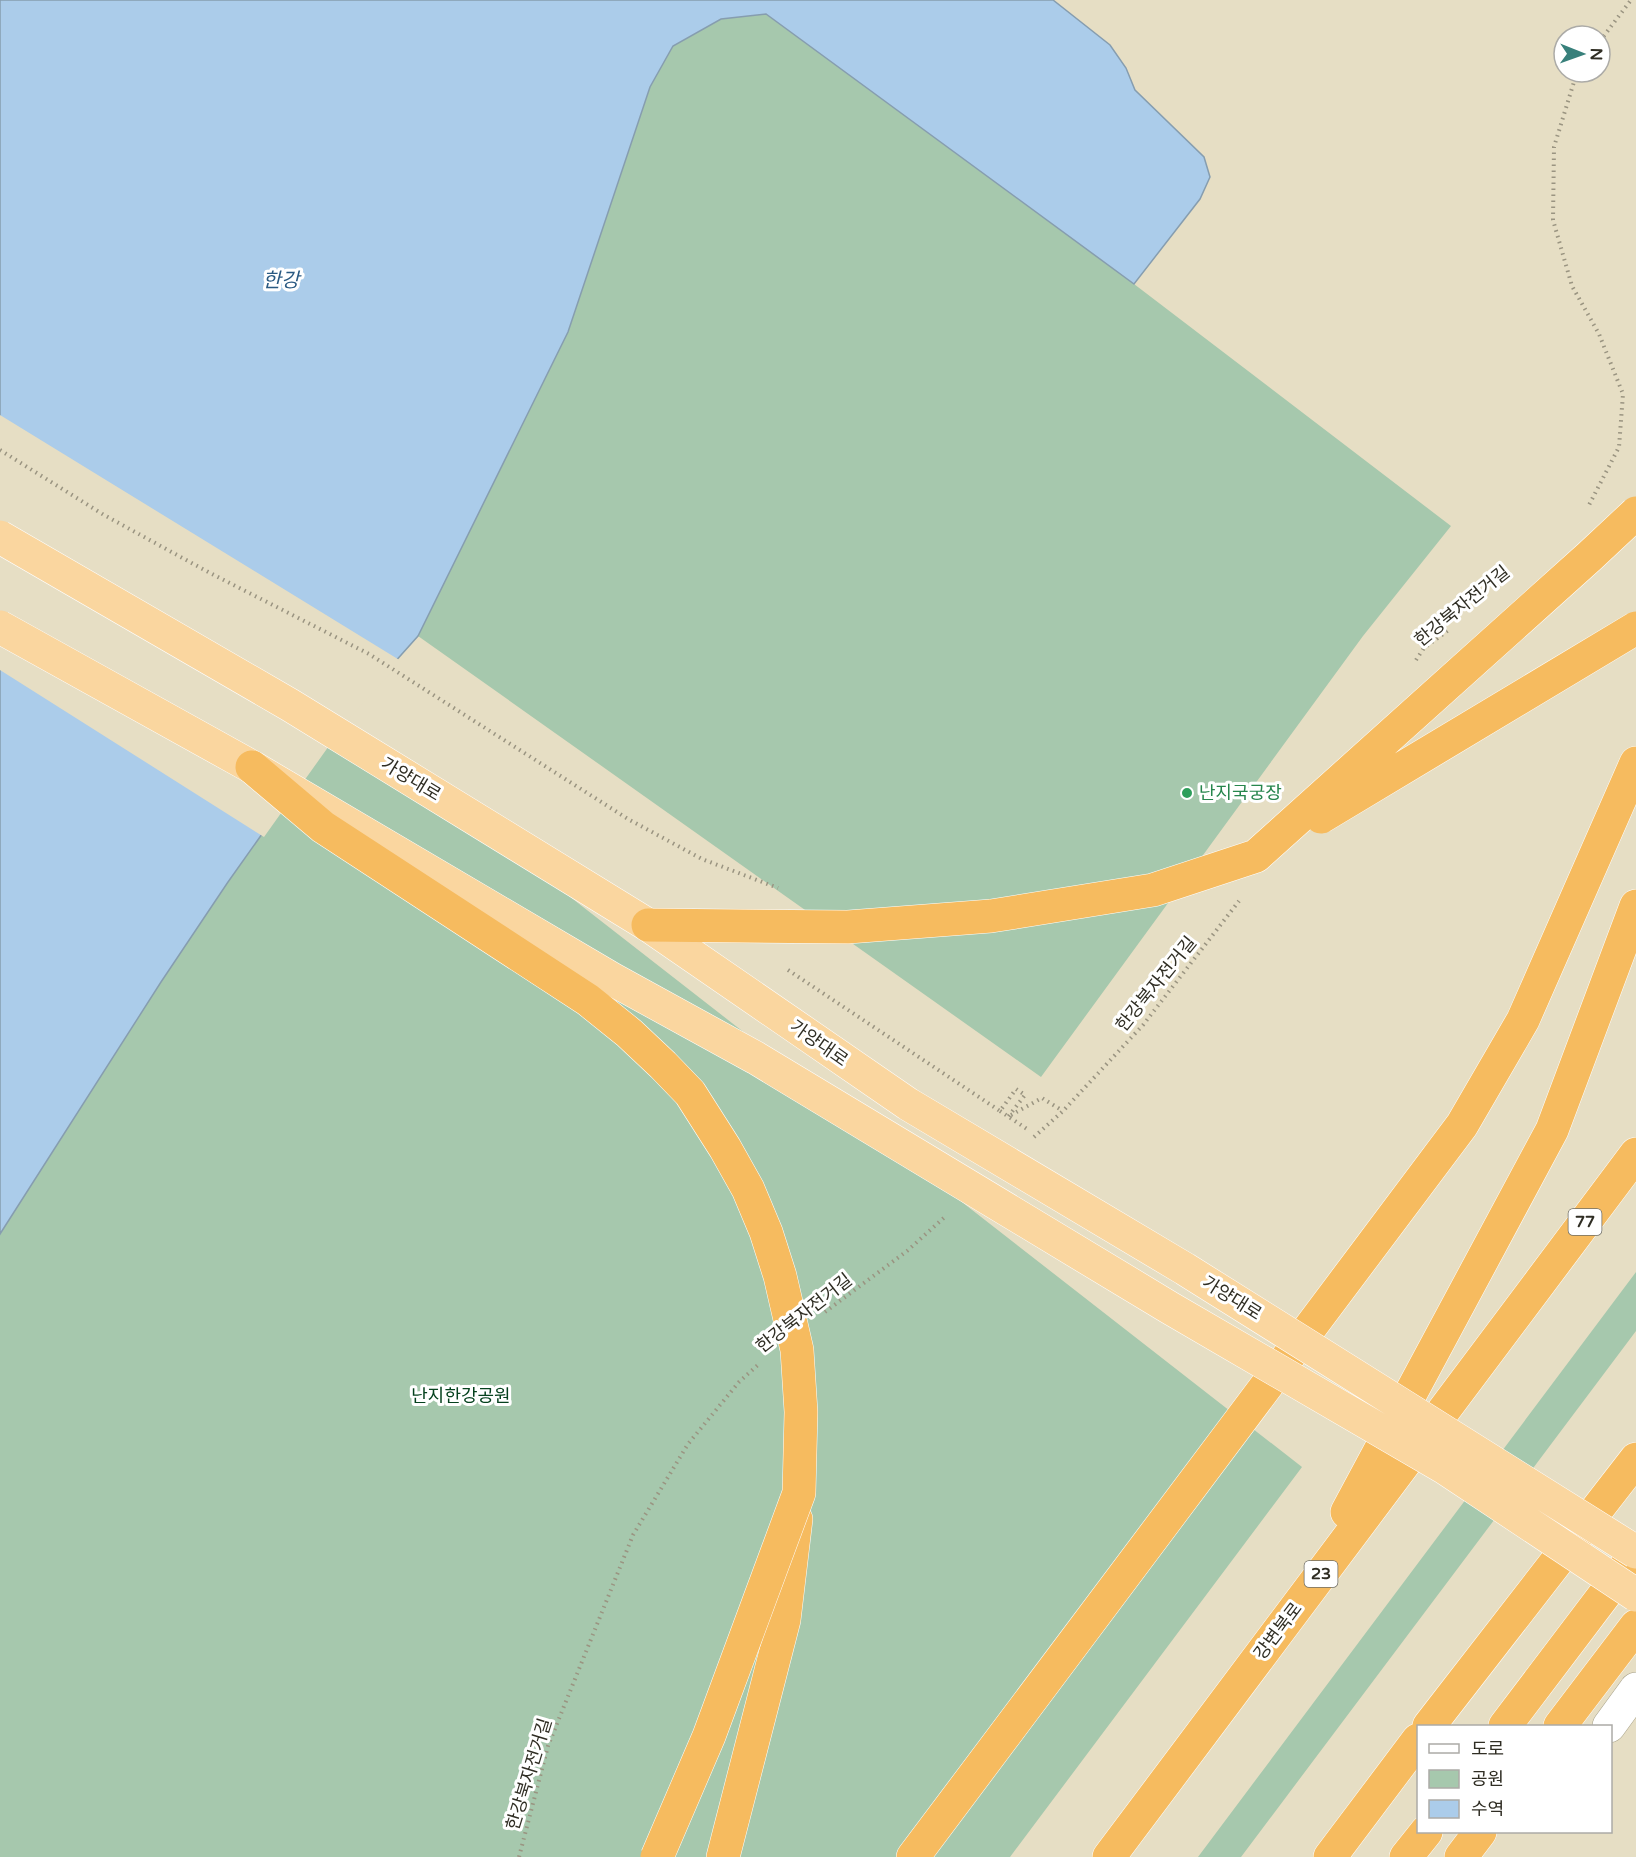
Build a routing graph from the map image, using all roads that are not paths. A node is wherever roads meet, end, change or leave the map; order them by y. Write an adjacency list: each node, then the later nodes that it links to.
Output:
1 (1636, 513): 7 (highway, bridge)
2 (0, 537): 9 (main road, 가양대로, bridge)
3 (0, 627): 6 (main road, bridge)
4 (1636, 628): 7 (highway, bridge)
5 (1636, 763): 27 (highway)
6 (252, 767): 13 (highway, bridge); 15 (main road, bridge)
7 (1256, 856): 9 (highway, bridge)
8 (1636, 906): 16 (highway)
9 (648, 925): 14 (main road, 가양대로, bridge)
10 (1636, 1154): 11 (highway, 77)
11 (1534, 1291): 16 (highway, 강변북로 / 23)
12 (1636, 1459): 19 (highway)
13 (799, 1493): 25 (highway, bridge); 26 (highway, bridge)
14 (1636, 1553): 20 (highway)
15 (1636, 1595)
16 (1296, 1606): 28 (highway, 강변북로 / 23)
17 (1636, 1626): 21 (highway)
18 (1636, 1689): 22 (lane)
19 (1430, 1725)
20 (1506, 1725)
21 (1561, 1725)
22 (1610, 1725)
23 (1417, 1743): 29 (highway)
24 (1425, 1833): 30 (highway)
25 (657, 1857)
26 (723, 1857)
27 (913, 1857)
28 (1109, 1857)
29 (1330, 1857)
30 (1406, 1857)

